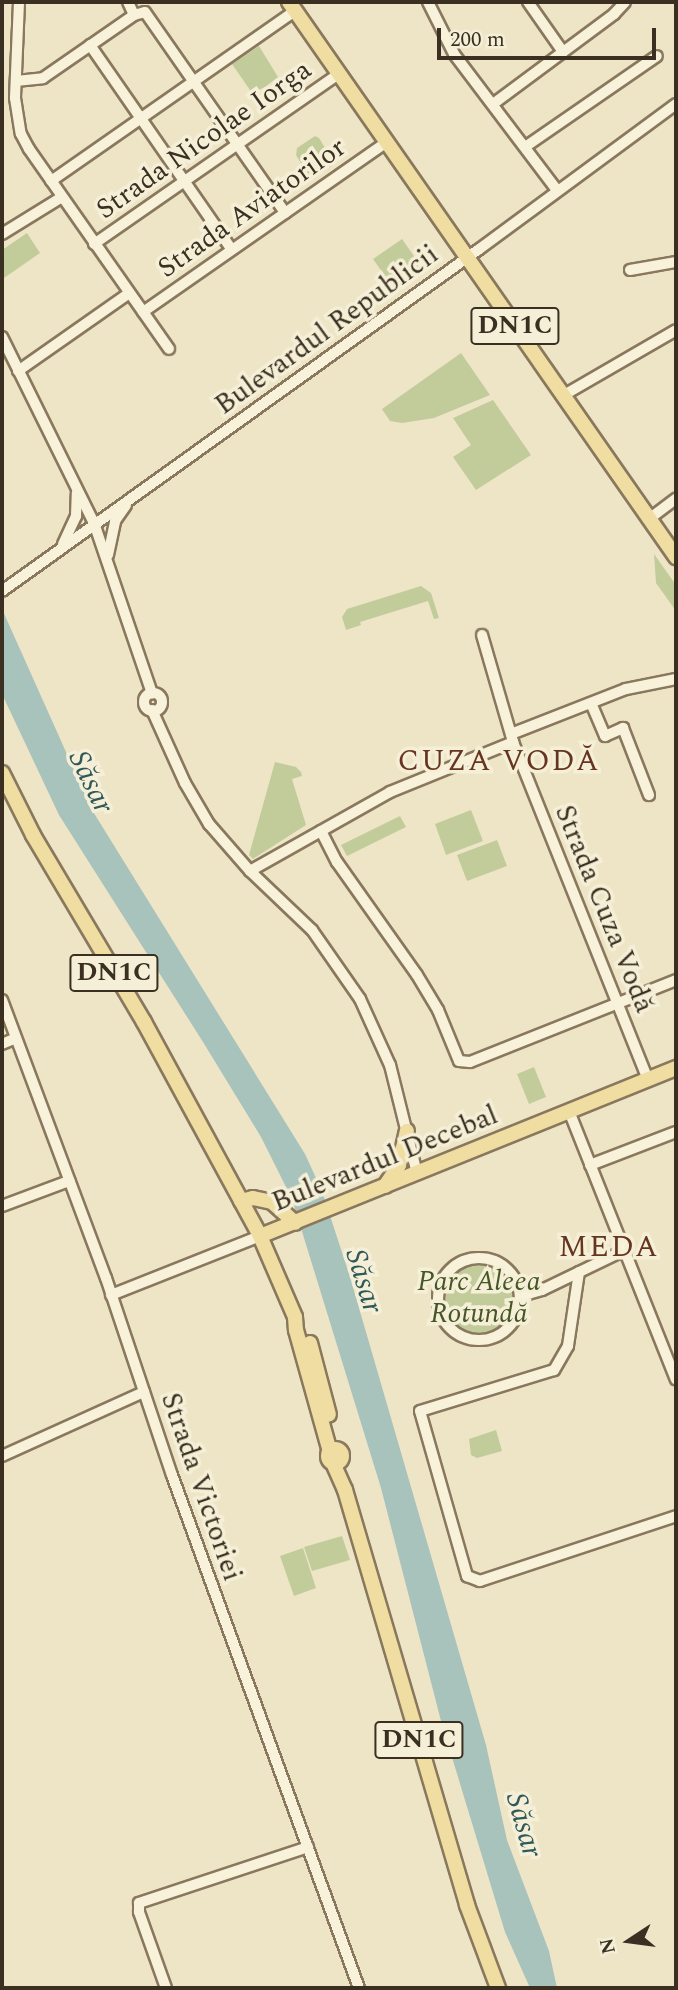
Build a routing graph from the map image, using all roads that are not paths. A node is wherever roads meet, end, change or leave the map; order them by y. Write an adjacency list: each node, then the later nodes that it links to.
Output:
1 (19, 2): 12 (street)
2 (128, 2): 7 (street)
3 (428, 2): 14 (street)
4 (528, 2): 9 (street)
5 (625, 2): 9 (street)
6 (292, 7): 11 (main road, DN1C); 13 (street)
7 (134, 15): 8 (street); 13 (street)
8 (90, 45): 12 (street); 16 (street)
9 (564, 52): 14 (street)
10 (656, 56): 19 (street)
11 (339, 74): 17 (street, Strada Nicolae Iorga); 18 (main road, DN1C)
12 (16, 81): 20 (street)
13 (195, 81): 16 (street); 17 (street)
14 (493, 104): 19 (street)
15 (676, 104): 22 (street, Bulevardul Republicii)
16 (141, 118): 20 (street); 21 (street)
17 (238, 144): 21 (street, Strada Nicolae Iorga); 24 (street)
18 (388, 145): 24 (street, Strada Aviatorilor); 28 (main road, DN1C)
19 (525, 147): 22 (street)
20 (51, 181): 23 (street)
21 (184, 181): 26 (street, Strada Nicolae Iorga); 27 (street)
22 (557, 190): 28 (street, Bulevardul Republicii)
23 (62, 197): 25 (street); 26 (street)
24 (285, 213): 27 (street, Strada Aviatorilor)
25 (2, 234)
26 (94, 244): 31 (street)
27 (232, 250): 32 (street, Strada Aviatorilor)
28 (467, 258): 37 (main road, DN1C); 40 (street, Bulevardul Republicii)
29 (676, 262): 30 (street)
30 (631, 270)
31 (128, 294): 32 (street); 36 (street)
32 (143, 312): 35 (street)
33 (676, 330): 37 (street)
34 (2, 337): 36 (street)
35 (169, 349)
36 (18, 371): 38 (street)
37 (564, 395): 41 (main road, DN1C)
38 (77, 491): 42 (street); 43 (street)
39 (676, 499): 41 (street)
40 (128, 501): 42 (street, Bulevardul Republicii); 45 (street)
41 (649, 519): 44 (main road, DN1C)
42 (94, 523): 43 (street, Bulevardul Republicii); 45 (street)
43 (63, 546): 46 (street, Bulevardul Republicii)
44 (676, 557)
45 (108, 558): 54 (street)
46 (2, 591)
47 (482, 635): 50 (street, Strada Cuza Vodă)
48 (676, 679): 49 (street)
49 (591, 703): 50 (street); 52 (street)
50 (512, 738): 53 (street); 57 (street, Strada Cuza Vodă)
51 (2, 773): 69 (main road, DN1C)
52 (649, 795)
53 (321, 831): 54 (street); 57 (street)
54 (250, 872): 63 (street)
55 (676, 980): 57 (street)
56 (2, 1000): 58 (street, Strada Victoriei)
57 (617, 1004): 61 (street, Strada Cuza Vodă)
58 (16, 1038): 59 (street); 67 (street, Strada Victoriei)
59 (2, 1044)
60 (676, 1068): 61 (main road, Bulevardul Decebal)
61 (648, 1079): 62 (main road, Bulevardul Decebal)
62 (569, 1111): 65 (street); 66 (main road, Bulevardul Decebal)
63 (407, 1131): 66 (street); 68 (main road)
64 (676, 1132): 65 (street)
65 (590, 1165): 73 (street)
66 (417, 1173): 68 (main road, Bulevardul Decebal)
67 (69, 1181): 70 (street); 75 (street, Strada Victoriei)
68 (385, 1186): 71 (main road, Bulevardul Decebal)
69 (241, 1201): 71 (main road); 72 (main road, DN1C)
70 (2, 1206)
71 (295, 1223): 72 (main road, Bulevardul Decebal)
72 (260, 1236): 75 (street, Bulevardul Decebal); 85 (main road, DN1C)
73 (625, 1250): 74 (street); 77 (street)
74 (579, 1272): 76 (street); 81 (street)
75 (111, 1295): 79 (street, Strada Victoriei)
76 (521, 1296): 76 (street)
77 (674, 1366): 78 (street)
78 (676, 1380)
79 (144, 1392): 80 (street); 82 (street, Strada Victoriei)
80 (2, 1456)
81 (676, 1516)
82 (308, 1847): 83 (street); 84 (street, Strada Victoriei)
83 (166, 1988)
84 (359, 1988)
85 (498, 1988)

